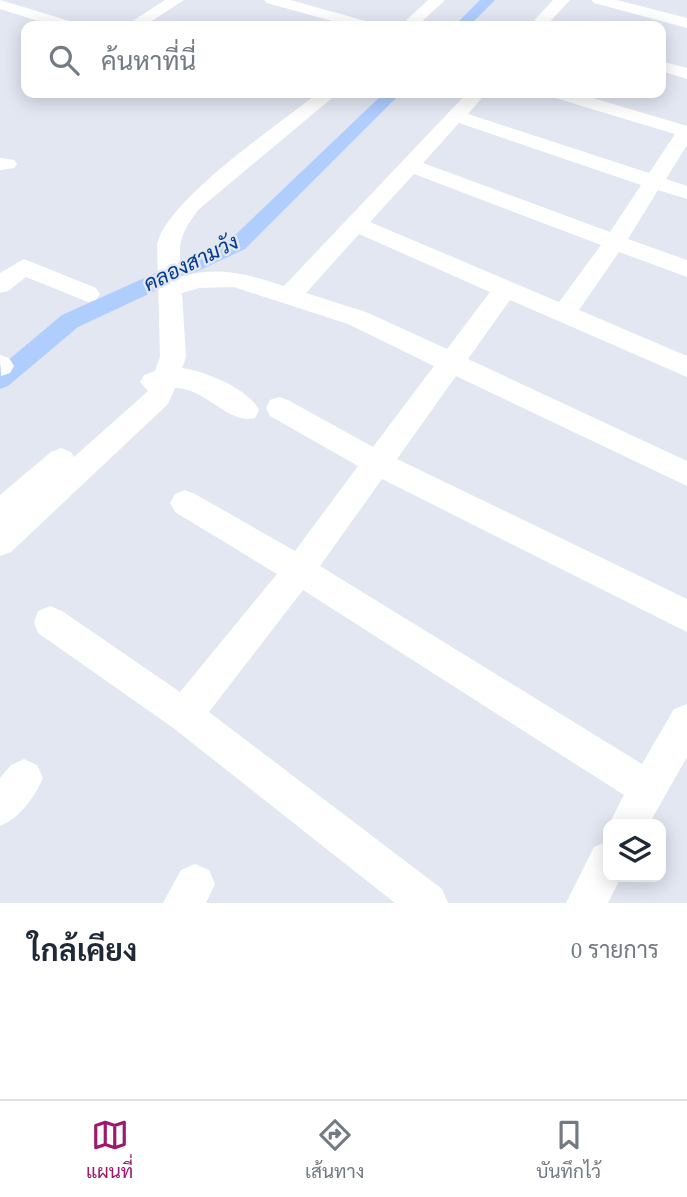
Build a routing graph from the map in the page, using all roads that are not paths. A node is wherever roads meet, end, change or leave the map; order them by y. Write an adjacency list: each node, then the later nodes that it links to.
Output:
1 (37, 0): 9 (street)
2 (176, 0): 12 (street)
3 (272, 0): 10 (street)
4 (351, 0): 10 (street)
5 (437, 0): 14 (street)
6 (562, 0): 15 (street)
7 (599, 0): 17 (street)
8 (0, 4): 9 (street)
9 (21, 9): 11 (street); 16 (street)
10 (331, 16): 13 (street)
11 (56, 21)
12 (141, 21)
13 (349, 21)
14 (414, 21)
15 (542, 21)
16 (0, 23)
17 (687, 23)
18 (666, 68): 19 (street)
19 (687, 74)
20 (304, 98): 30 (street)
21 (323, 98): 30 (street)
22 (472, 98): 24 (street)
23 (574, 98): 25 (street)
24 (456, 116): 26 (street); 27 (street)
25 (686, 132): 27 (street)
26 (409, 165): 29 (street); 31 (street)
27 (654, 182): 28 (street); 31 (street)
28 (687, 193)
29 (355, 224): 37 (street); 39 (street)
30 (171, 232): 36 (street)
31 (615, 241): 34 (street); 40 (street)
32 (0, 258): 33 (street)
33 (24, 267): 35 (street); 38 (street)
34 (687, 269)
35 (0, 285)
36 (172, 286): 39 (street); 43 (street)
37 (505, 289): 40 (street); 41 (street)
38 (88, 294)
39 (290, 295): 41 (street)
40 (563, 315): 42 (street)
41 (451, 365): 46 (street); 47 (street)
42 (687, 367)
43 (168, 377): 45 (street); 49 (street); 50 (street)
44 (279, 408): 46 (street)
45 (246, 410)
46 (376, 462): 51 (street); 52 (street)
47 (687, 474)
48 (186, 503): 51 (street)
49 (0, 513)
50 (0, 542)
51 (299, 570): 54 (street); 57 (street)
52 (687, 616)
53 (50, 622): 54 (street)
54 (184, 715): 61 (street)
55 (687, 722): 57 (street)
56 (24, 778): 58 (street)
57 (647, 788): 59 (street)
58 (0, 807)
59 (631, 819)
60 (603, 871): 62 (street)
61 (428, 903)
62 (586, 903)

